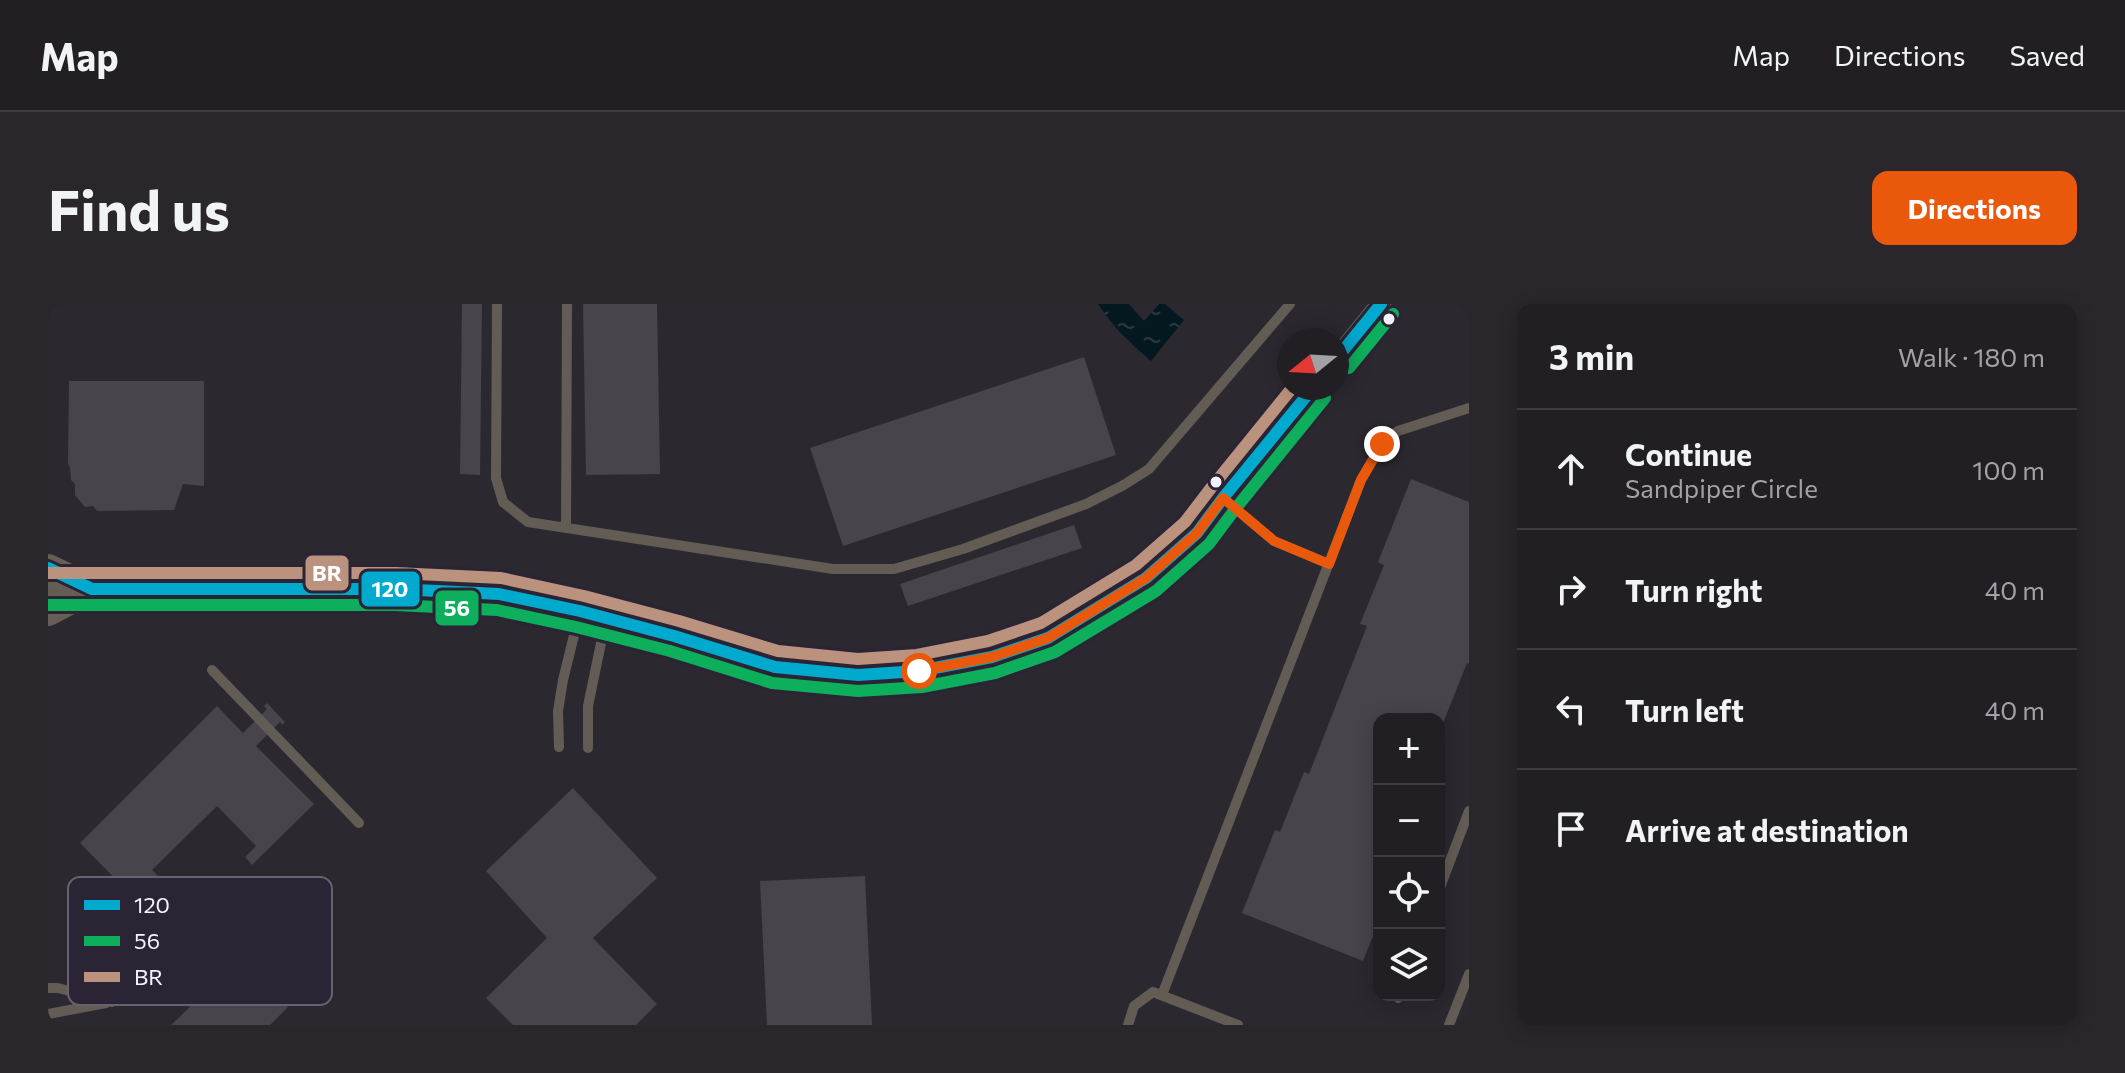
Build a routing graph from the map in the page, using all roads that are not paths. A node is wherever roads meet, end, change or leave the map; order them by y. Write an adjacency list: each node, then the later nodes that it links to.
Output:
1 (497, 304): 9 (lane)
2 (567, 304): 9 (lane)
3 (1290, 304): 9 (lane)
4 (1381, 304): 5 (street)
5 (1349, 343)
6 (1303, 400): 8 (street)
7 (1469, 408): 10 (lane)
8 (1223, 498): 10 (lane); 16 (street)
9 (566, 527)
10 (1329, 564): 26 (lane)
11 (48, 568): 13 (main road)
12 (48, 589): 13 (street)
13 (92, 589): 14 (street); 15 (main road)
14 (580, 611): 16 (street); 18 (lane)
15 (48, 612)
16 (606, 619): 19 (lane)
17 (212, 670): 21 (lane)
18 (559, 747)
19 (588, 748)
20 (1469, 811): 22 (lane)
21 (359, 823)
22 (1445, 874)
23 (1469, 974): 31 (lane)
24 (48, 988): 25 (lane)
25 (68, 991)
26 (1162, 995): 29 (lane); 30 (lane)
27 (96, 1005): 28 (lane)
28 (48, 1014)
29 (1128, 1025)
30 (1238, 1025)
31 (1449, 1025)

